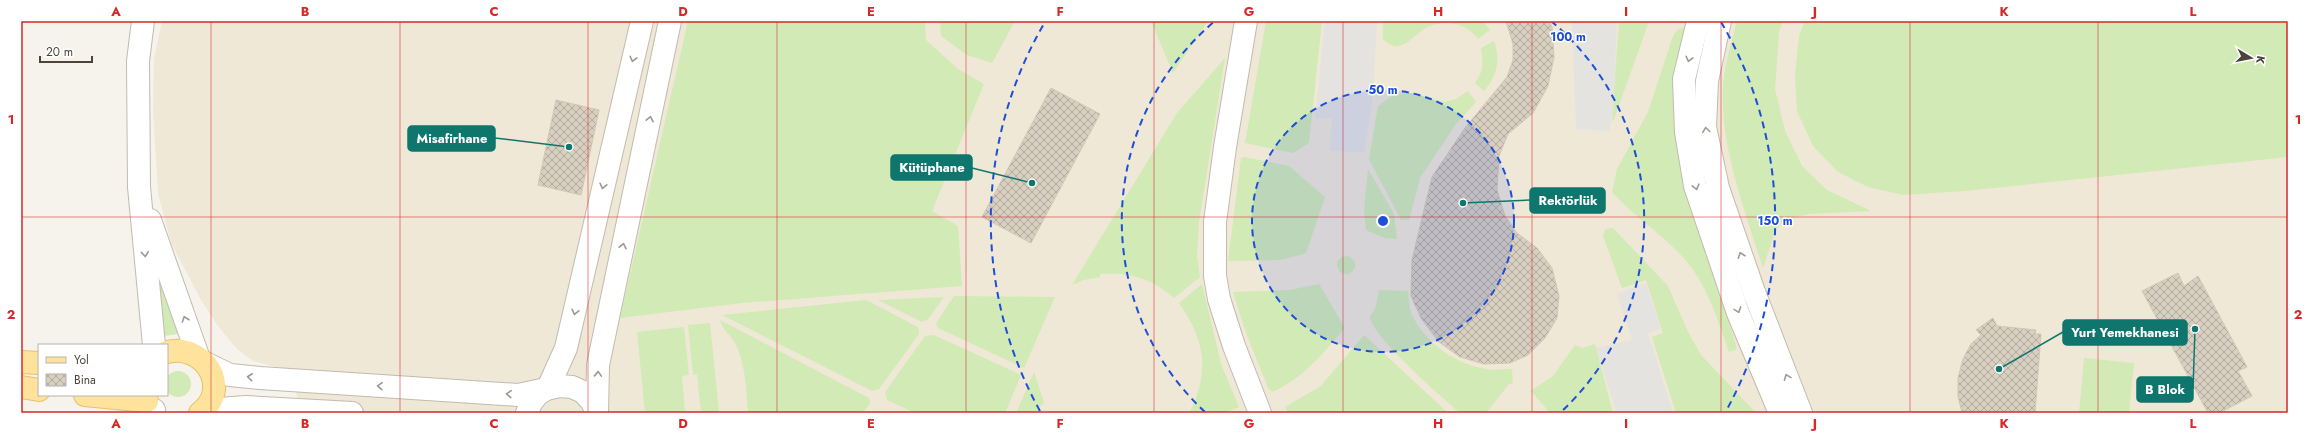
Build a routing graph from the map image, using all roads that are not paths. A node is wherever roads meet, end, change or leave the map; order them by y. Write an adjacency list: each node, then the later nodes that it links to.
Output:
1 (144, 21): 7 (street)
2 (642, 21): 14 (street, one-way to 14)
3 (670, 21): 21 (street, one-way to 3)
4 (1246, 21): 22 (street)
5 (1698, 21): 23 (street, one-way to 23)
6 (1720, 21): 24 (street, one-way to 6)
7 (139, 187): 8 (street, one-way to 8); 10 (street, one-way to 7)
8 (154, 344)
9 (168, 352): 10 (main road)
10 (203, 360): 14 (street, one-way to 10); 18 (main road)
11 (21, 362): 12 (main road)
12 (38, 363)
13 (21, 387): 15 (main road)
14 (548, 388): 20 (street); 21 (street)
15 (38, 390)
16 (91, 396): 17 (main road)
17 (152, 406)
18 (202, 411): 19 (street)
19 (352, 413)
20 (527, 413)
21 (597, 413)
22 (1260, 413)
23 (1780, 413)
24 (1801, 413)

